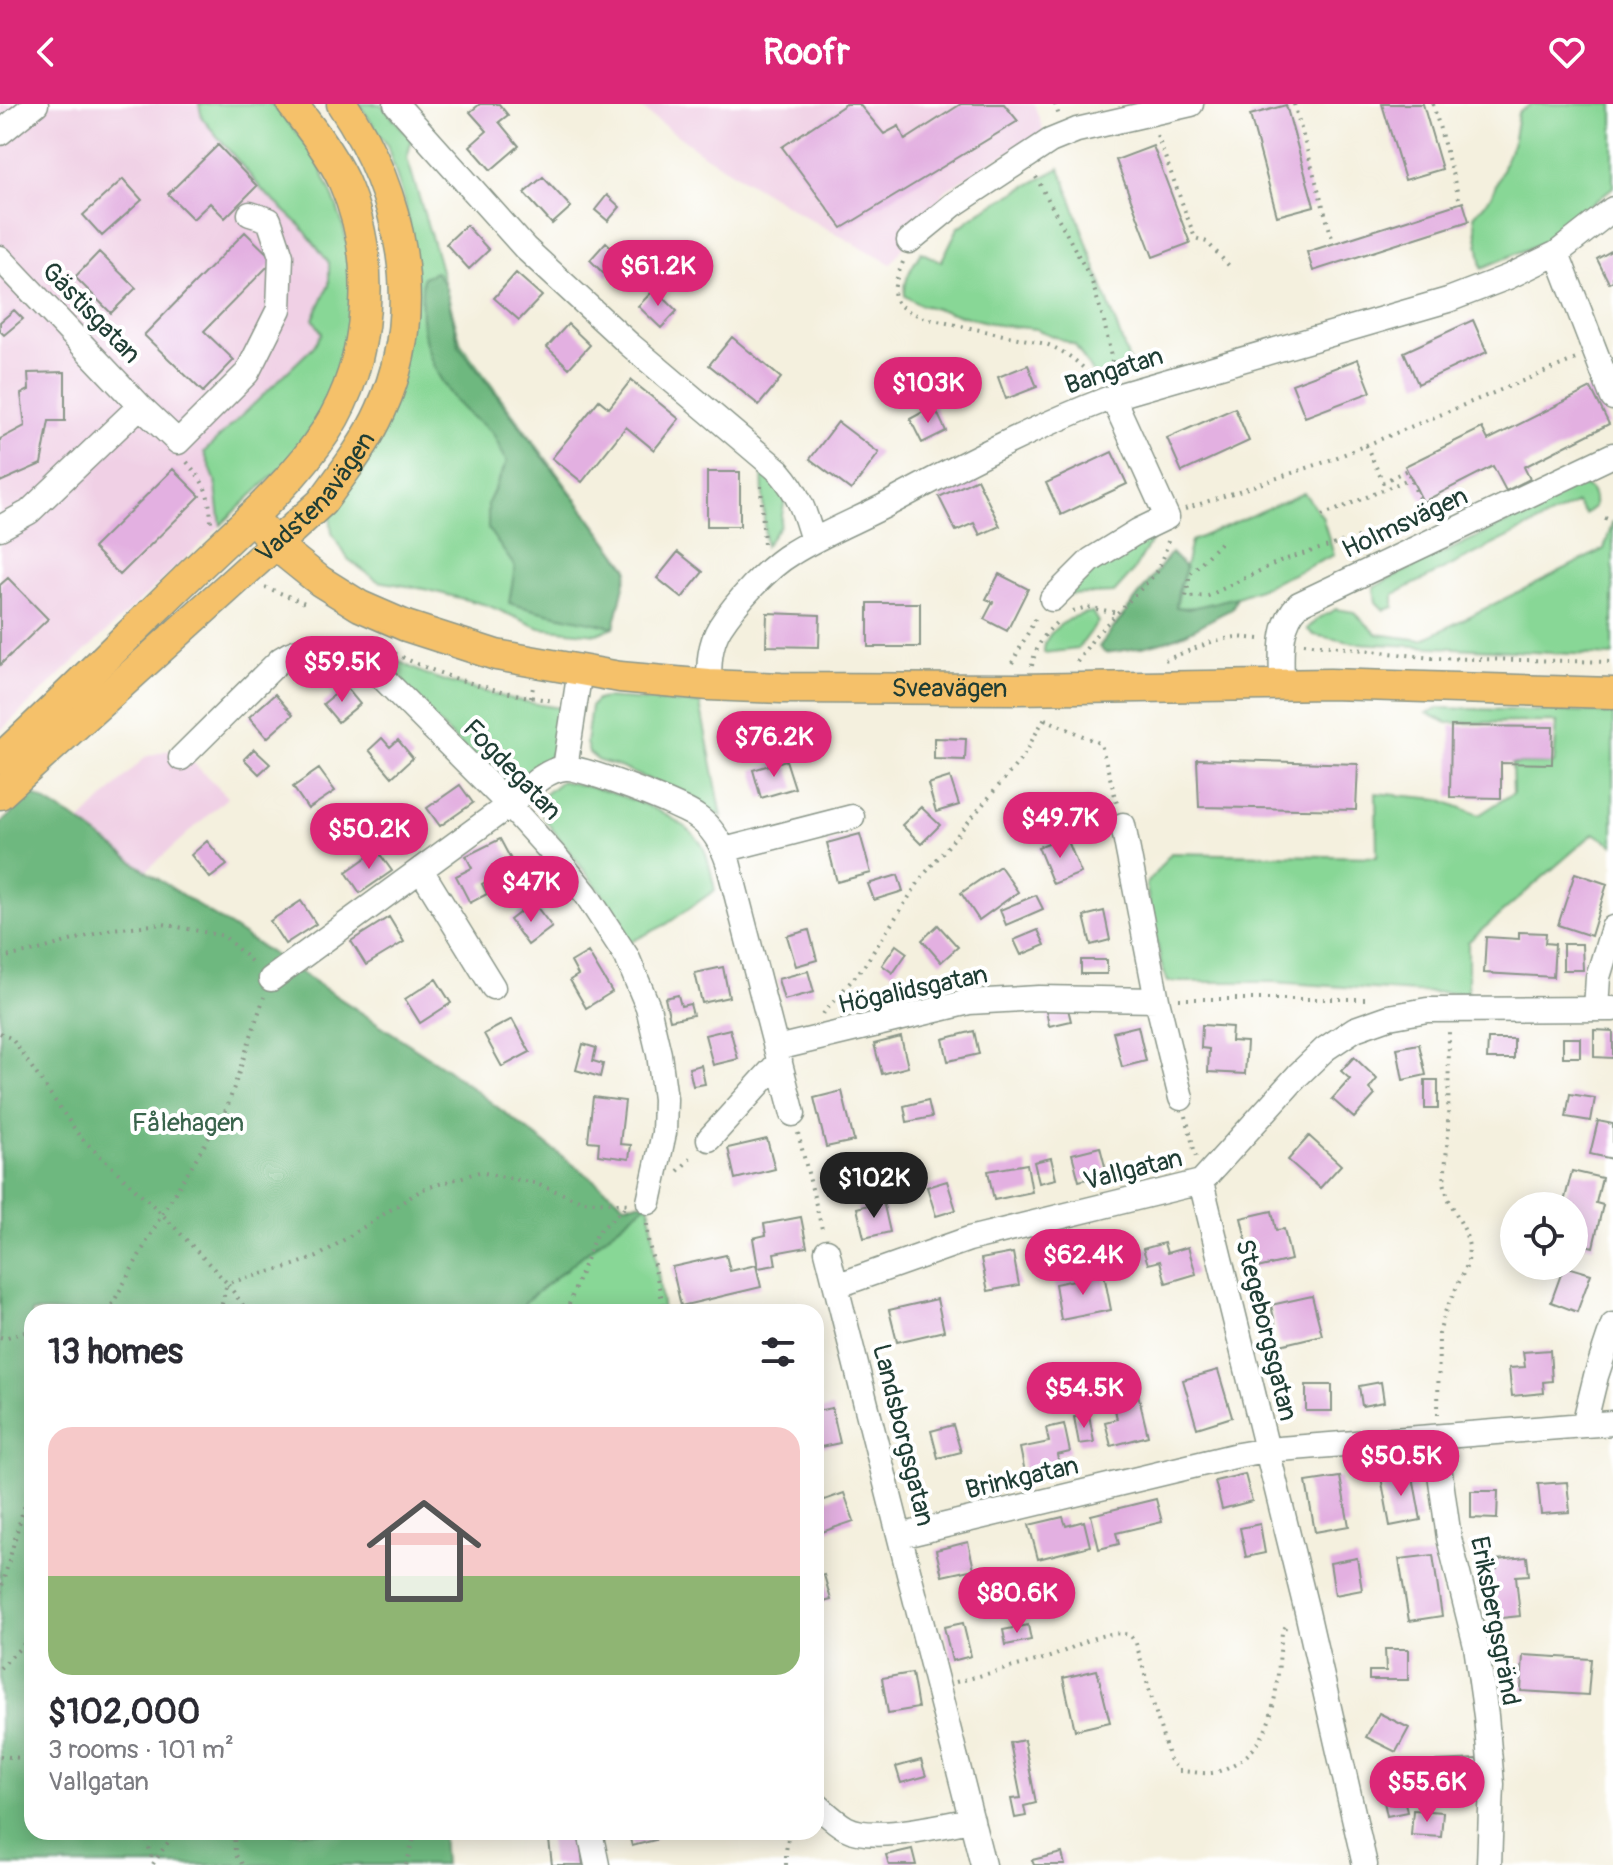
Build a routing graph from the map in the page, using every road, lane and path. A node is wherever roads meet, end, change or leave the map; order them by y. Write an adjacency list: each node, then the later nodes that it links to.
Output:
1 (36, 104): 9 (street)
2 (292, 104): 30 (main road, Vadstenavägen)
3 (342, 104): 37 (main road, Vadstenavägen)
4 (396, 104): 24 (street)
5 (1191, 104): 8 (street)
6 (1294, 104): 14 (path)
7 (1433, 104): 11 (path)
8 (1150, 114): 10 (street); 18 (path)
9 (2, 128)
10 (1026, 157): 15 (street); 20 (path)
11 (1459, 198)
12 (1613, 209): 16 (street, Bangatan)
13 (250, 214): 22 (street, Gästisgatan)
14 (1332, 238)
15 (909, 241): 20 (path)
16 (1557, 253): 19 (street); 20 (street, Bangatan)
17 (4, 268): 22 (street, Gästisgatan)
18 (1232, 269)
19 (1595, 349): 21 (street); 23 (path)
20 (1118, 396): 31 (street); 35 (street, Bangatan)
21 (1613, 398)
22 (140, 406): 34 (street)
23 (1366, 445): 26 (path); 31 (path)
24 (760, 455): 35 (street); 38 (path)
25 (1613, 455): 41 (street, Holmsvägen)
26 (1411, 478): 27 (path); 28 (path)
27 (1422, 504)
28 (1322, 516)
29 (1426, 516): 36 (path)
30 (251, 517): 37 (main road, Sveavägen); 56 (main road, Vadstenavägen)
31 (1167, 517): 39 (street); 40 (path)
32 (1605, 518): 33 (path)
33 (1613, 521)
34 (0, 528)
35 (813, 541): 38 (street, Bangatan)
36 (1220, 543)
37 (277, 544): 47 (main road, Sveavägen); 58 (main road, Vadstenavägen)
38 (765, 575): 49 (street, Bangatan)
39 (1052, 599): 43 (path)
40 (1118, 613): 44 (path); 48 (path)
41 (1283, 640): 45 (path); 46 (path); 50 (street, Holmsvägen)
42 (382, 646): 52 (path)
43 (1016, 654)
44 (1077, 662)
45 (1156, 662)
46 (1613, 662)
47 (580, 670): 49 (main road, Sveavägen); 52 (street)
48 (1031, 673)
49 (709, 685): 50 (main road, Sveavägen)
50 (1282, 685): 51 (main road, Sveavägen)
51 (1608, 695)
52 (575, 704): 57 (street)
53 (1052, 705): 54 (path)
54 (1045, 719): 61 (path); 73 (path)
55 (181, 758): 59 (street, Fogdegatan)
56 (0, 759)
57 (565, 768): 59 (street); 62 (street)
58 (0, 794)
59 (509, 805): 63 (street); 78 (street, Fogdegatan)
60 (852, 817): 62 (street)
61 (1123, 825): 68 (street)
62 (724, 850): 73 (street)
63 (421, 870): 66 (street); 67 (street)
64 (1613, 928): 70 (street)
65 (0, 958): 66 (path)
66 (271, 979): 79 (path)
67 (493, 987)
68 (1157, 1000): 69 (path); 73 (street, Högalidsgatan); 74 (street)
69 (1382, 1008): 71 (street); 77 (street, Vallgatan)
70 (1604, 1009): 71 (street)
71 (1450, 1010): 93 (path)
72 (0, 1033): 79 (path)
73 (785, 1051): 75 (street); 76 (street)
74 (1181, 1098): 77 (path)
75 (793, 1114): 80 (path)
76 (709, 1139)
77 (1201, 1182): 82 (street, Vallgatan); 94 (street, Stegeborgsgatan)
78 (639, 1203): 81 (path); 86 (path); 87 (path)
79 (162, 1214): 81 (path); 83 (path)
80 (827, 1251): 82 (street, Landsborgsgatan)
81 (227, 1283): 84 (path); 85 (path)
82 (836, 1286): 96 (street, Landsborgsgatan)
83 (112, 1304)
84 (222, 1304)
85 (242, 1304)
86 (569, 1304)
87 (663, 1304)
88 (1613, 1325): 92 (street)
89 (24, 1332): 90 (path)
90 (0, 1337)
91 (1613, 1423): 92 (street, Brinkgatan)
92 (1584, 1425): 93 (street, Brinkgatan)
93 (1437, 1437): 94 (street, Brinkgatan); 119 (street, Eriksbergsgränd)
94 (1267, 1450): 96 (street, Brinkgatan); 98 (street, Stegeborgsgatan)
95 (24, 1508): 97 (path)
96 (900, 1536): 101 (street, Landsborgsgatan)
97 (0, 1593)
98 (1307, 1612): 101 (path); 118 (street, Stegeborgsgatan)
99 (24, 1644): 100 (path)
100 (0, 1668)
101 (938, 1686): 105 (street, Landsborgsgatan)
102 (0, 1756): 103 (path)
103 (24, 1758)
104 (824, 1811): 105 (street)
105 (972, 1820): 117 (street, Landsborgsgatan)
106 (147, 1840): 112 (path)
107 (170, 1840): 112 (path)
108 (234, 1840): 113 (path)
109 (414, 1840): 114 (path)
110 (592, 1840): 115 (street)
111 (788, 1840): 116 (path)
112 (153, 1865)
113 (243, 1865)
114 (406, 1865)
115 (597, 1865)
116 (786, 1865)
117 (983, 1865)
118 (1365, 1865)
119 (1489, 1865)

